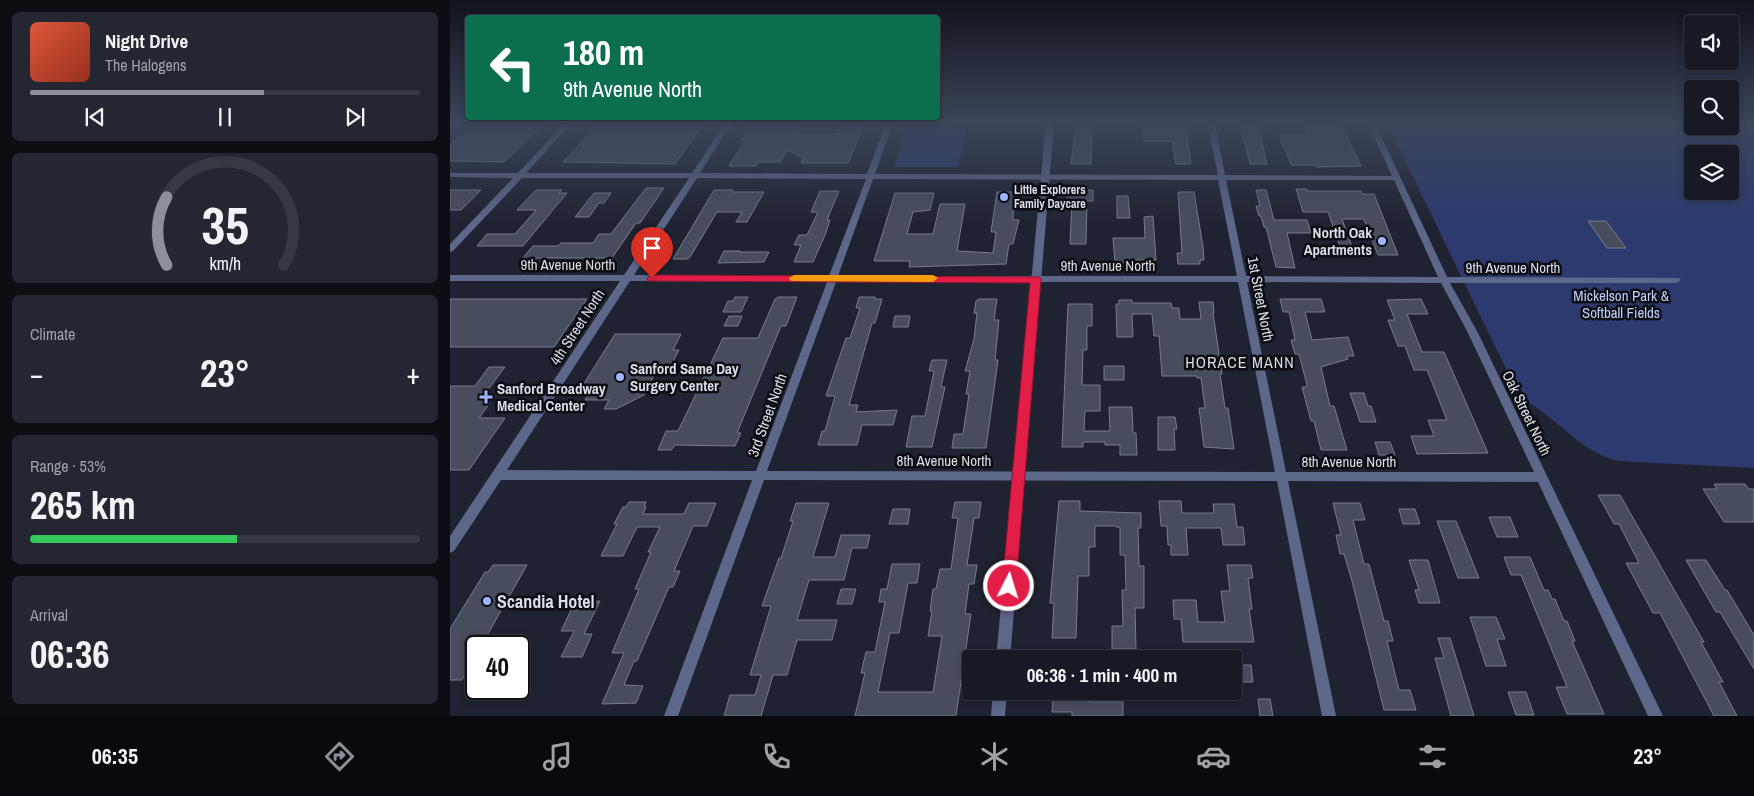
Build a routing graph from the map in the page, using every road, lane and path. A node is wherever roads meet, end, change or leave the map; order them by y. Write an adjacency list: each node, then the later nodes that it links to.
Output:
1 (538, 156): 8 (street)
2 (707, 156): 9 (street, 4th Street North)
3 (877, 156): 10 (street, 3rd Street North)
4 (1047, 156): 11 (street)
5 (1218, 156): 12 (street, 1st Street North)
6 (1387, 156): 13 (street, Oak Street North)
7 (450, 175): 8 (street)
8 (520, 176): 9 (street); 14 (street)
9 (694, 176): 10 (street); 16 (street, 4th Street North)
10 (870, 176): 11 (street); 17 (street, 3rd Street North)
11 (1045, 177): 12 (street); 18 (street)
12 (1222, 177): 13 (street); 19 (street, 1st Street North)
13 (1397, 178): 21 (street, Oak Street North)
14 (450, 249)
15 (450, 278): 16 (street, 9th Avenue North)
16 (626, 278): 17 (street, 9th Avenue North); 23 (street, 4th Street North)
17 (831, 278): 18 (street, 9th Avenue North); 22 (street, 3rd Street North)
18 (1035, 279): 19 (street, 9th Avenue North); 24 (street)
19 (1242, 280): 21 (street, 9th Avenue North); 25 (street, 1st Street North)
20 (1676, 280): 21 (street, 9th Avenue North)
21 (1445, 281): 26 (street, Oak Street North)
22 (762, 474): 23 (street, 8th Avenue North); 24 (street, 8th Avenue North); 30 (street, 3rd Street North)
23 (497, 475): 27 (street, 4th Street North)
24 (1018, 475): 25 (street, 8th Avenue North); 28 (street)
25 (1281, 476): 26 (street, 8th Avenue North); 32 (street, 1st Street North)
26 (1541, 477): 33 (street, Oak Street North)
27 (450, 547)
28 (1004, 650)
29 (999, 700): 31 (street)
30 (671, 716)
31 (998, 716)
32 (1329, 716)
33 (1656, 716)

